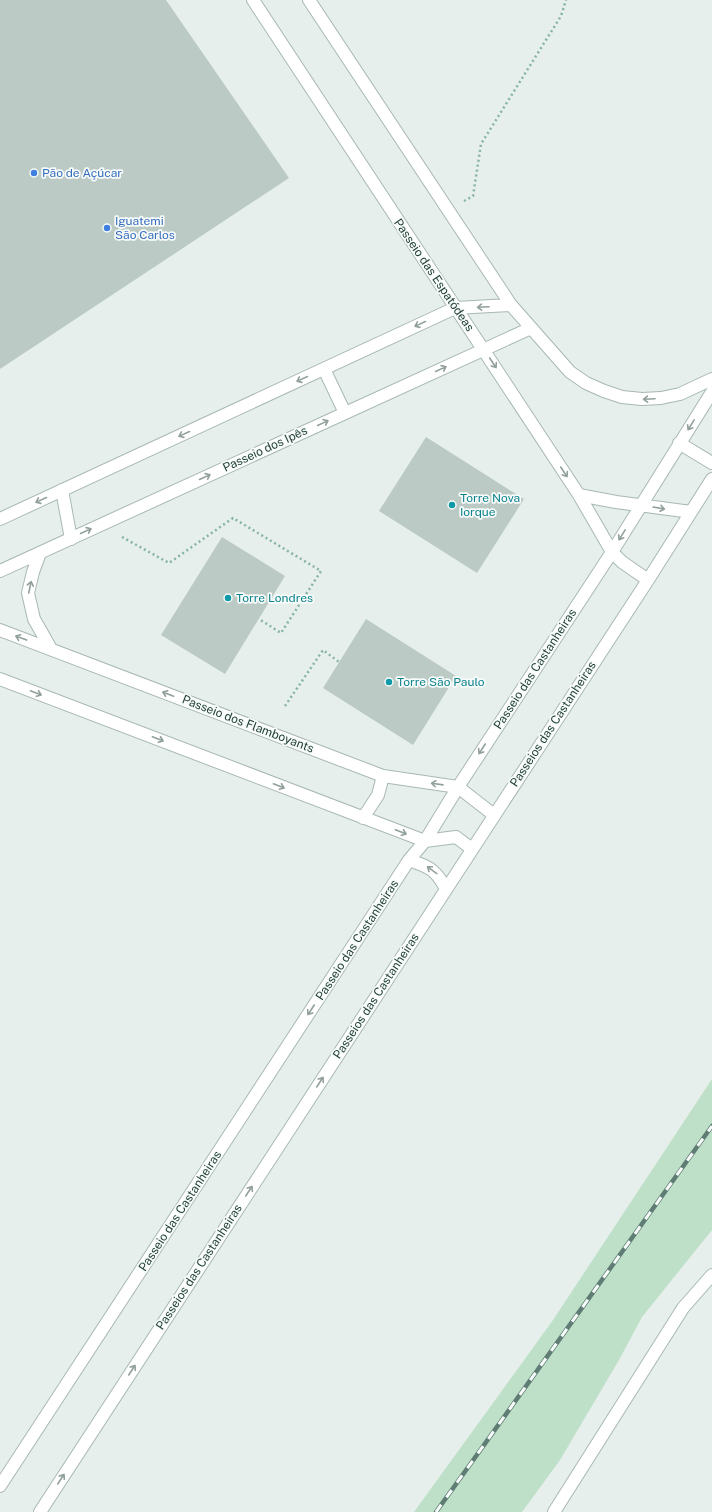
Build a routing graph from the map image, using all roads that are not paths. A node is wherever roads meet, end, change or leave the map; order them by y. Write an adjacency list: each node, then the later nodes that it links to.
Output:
1 (253, 0): 4 (street, Passeio das Espatódeas)
2 (309, 0): 3 (street)
3 (511, 305): 4 (street, one-way to 4); 5 (street)
4 (455, 308): 6 (street, Passeio das Espatódeas); 7 (street, one-way to 7)
5 (531, 328): 6 (street, Passeio dos Ipês); 8 (street, one-way to 5)
6 (484, 349): 10 (street, Passeio dos Ipês, one-way to 6); 15 (street, Passeio das Espatódeas, one-way to 15)
7 (324, 369): 10 (street); 14 (street, one-way to 14)
8 (712, 379)
9 (712, 392): 11 (street, Passeio das Castanheiras, one-way to 11)
10 (345, 413): 19 (street, Passeio dos Ipês, one-way to 10)
11 (679, 443): 12 (street); 16 (street, Passeio das Castanheiras)
12 (712, 463)
13 (712, 479): 17 (street, Passeios das Castanheiras)
14 (62, 490): 18 (street, one-way to 18); 19 (street)
15 (579, 494): 16 (street); 20 (street, Passeio das Espatódeas)
16 (641, 505): 17 (street, one-way to 17); 20 (street, Passeio das Castanheiras, one-way to 20)
17 (691, 512): 23 (street, Passeios das Castanheiras)
18 (0, 519)
19 (71, 539): 21 (street, Passeio dos Ipês)
20 (612, 552): 23 (street, Passeio das Espatódeas); 28 (street, Passeio das Castanheiras, one-way to 28)
21 (40, 553): 22 (street, Passeio dos Ipês); 25 (street, one-way to 21)
22 (0, 571)
23 (648, 580): 29 (street, Passeios das Castanheiras)
24 (0, 630): 25 (street, Passeio dos Flamboyants, one-way to 24)
25 (51, 649): 27 (street, Passeio dos Flamboyants, one-way to 25)
26 (0, 679): 30 (street, one-way to 30)
27 (384, 776): 28 (street, Passeio dos Flamboyants, one-way to 27); 30 (street)
28 (458, 787): 29 (street, Passeio dos Flamboyants); 31 (street, Passeio das Castanheiras)
29 (494, 815): 32 (street, Passeios das Castanheiras)
30 (363, 818): 31 (street, one-way to 31)
31 (425, 841): 32 (street); 33 (street, Passeio das Castanheiras)
32 (472, 850): 34 (street, Passeios das Castanheiras)
33 (409, 860): 34 (street, one-way to 33); 36 (street, Passeio das Castanheiras, one-way to 36)
34 (446, 889): 37 (street, Passeios das Castanheiras, one-way to 34)
35 (712, 1275): 38 (street)
36 (0, 1486)
37 (40, 1512)
38 (554, 1512)

